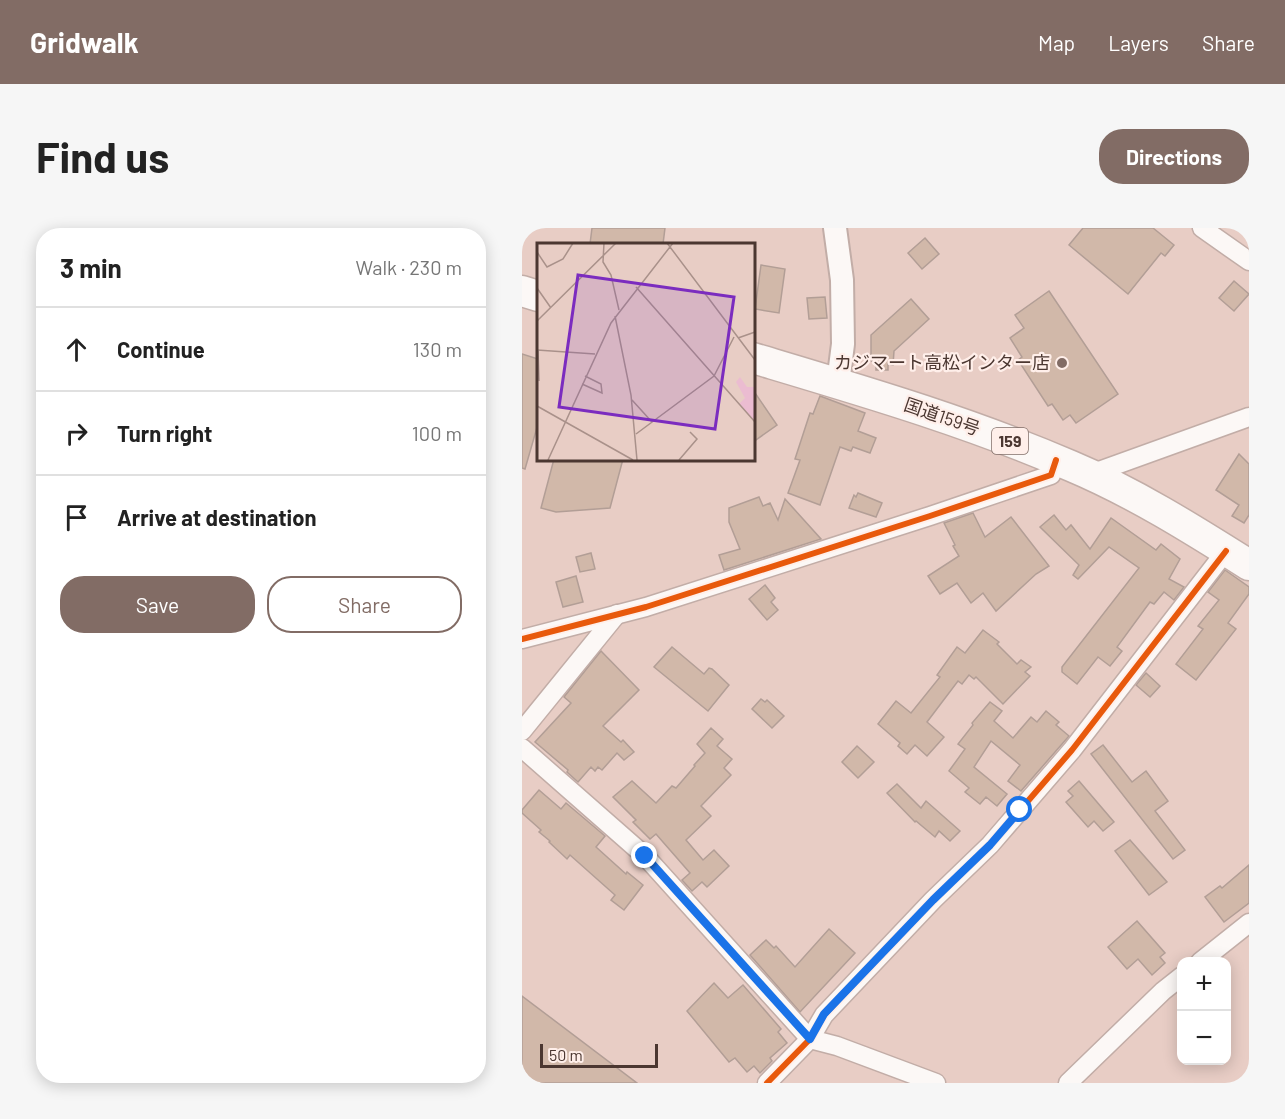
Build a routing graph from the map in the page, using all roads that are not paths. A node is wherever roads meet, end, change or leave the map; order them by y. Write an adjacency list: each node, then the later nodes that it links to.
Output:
1 (835, 228): 7 (street)
2 (1202, 228): 3 (street)
3 (1249, 261)
4 (522, 291): 5 (highway)
5 (537, 296)
6 (754, 358): 7 (highway, 国道159号 / 159)
7 (838, 383): 9 (highway, 国道159号 / 159)
8 (1249, 417): 10 (street)
9 (1056, 460): 10 (highway, 国道159号 / 159); 12 (street)
10 (1088, 475): 11 (highway, 国道159号 / 159)
11 (1237, 558): 19 (street)
12 (617, 614): 13 (street); 14 (street)
13 (522, 639)
14 (522, 731)
15 (522, 748): 19 (street)
16 (1249, 923): 17 (street)
17 (1206, 957)
18 (1177, 980): 22 (street)
19 (810, 1039): 20 (street); 21 (street)
20 (767, 1083)
21 (936, 1083)
22 (1068, 1083)

